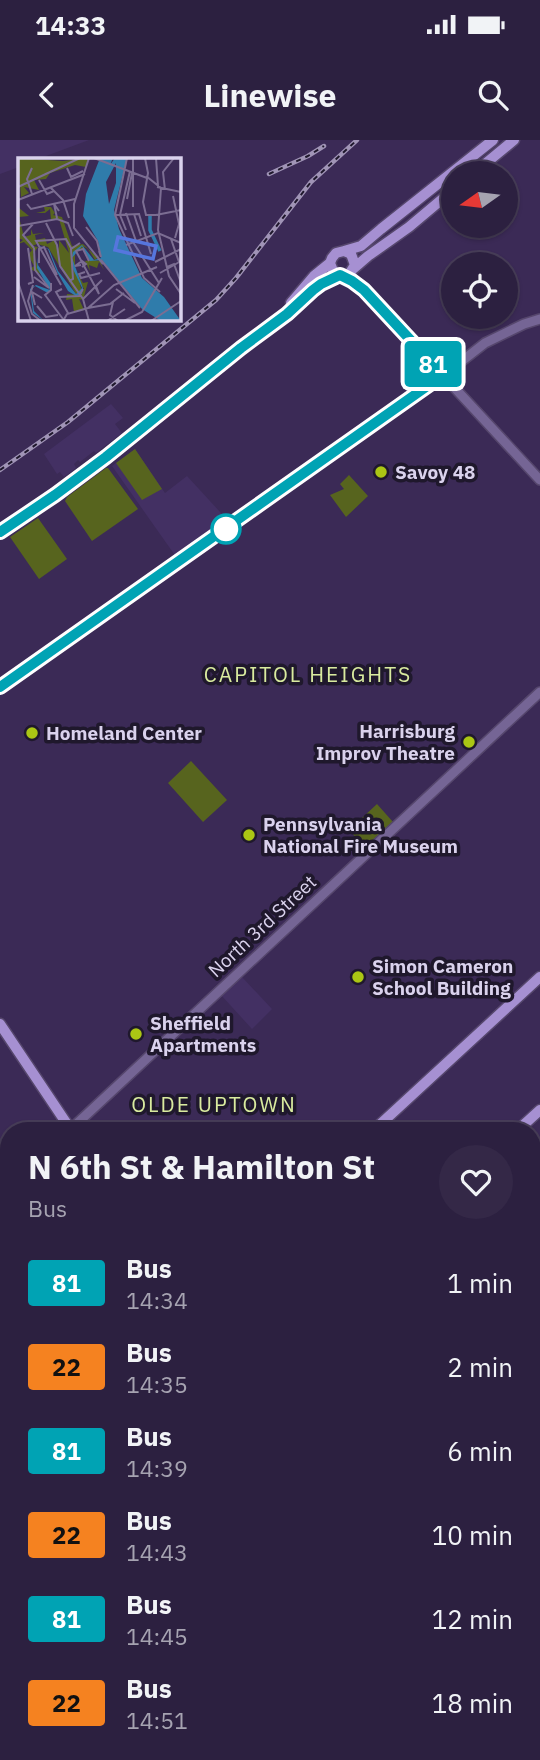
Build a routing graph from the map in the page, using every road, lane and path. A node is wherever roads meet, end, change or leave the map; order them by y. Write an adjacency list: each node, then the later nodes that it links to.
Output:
1 (493, 140): 5 (main road)
2 (514, 140): 3 (main road)
3 (489, 161)
4 (441, 200): 6 (main road)
5 (381, 229): 6 (main road); 7 (main road)
6 (390, 241): 9 (main road)
7 (344, 251): 8 (main road); 9 (main road)
8 (330, 264): 9 (main road); 11 (main road)
9 (347, 273): 11 (main road); 12 (main road)
10 (540, 319): 12 (main road)
11 (264, 330): 14 (main road)
12 (443, 375): 13 (main road); 15 (main road)
13 (540, 480)
14 (0, 532)
15 (0, 687)
16 (540, 692): 20 (main road, North 3rd Street)
17 (540, 977): 21 (main road)
18 (0, 1024): 19 (main road)
19 (65, 1122)
20 (79, 1122)
21 (383, 1122)

